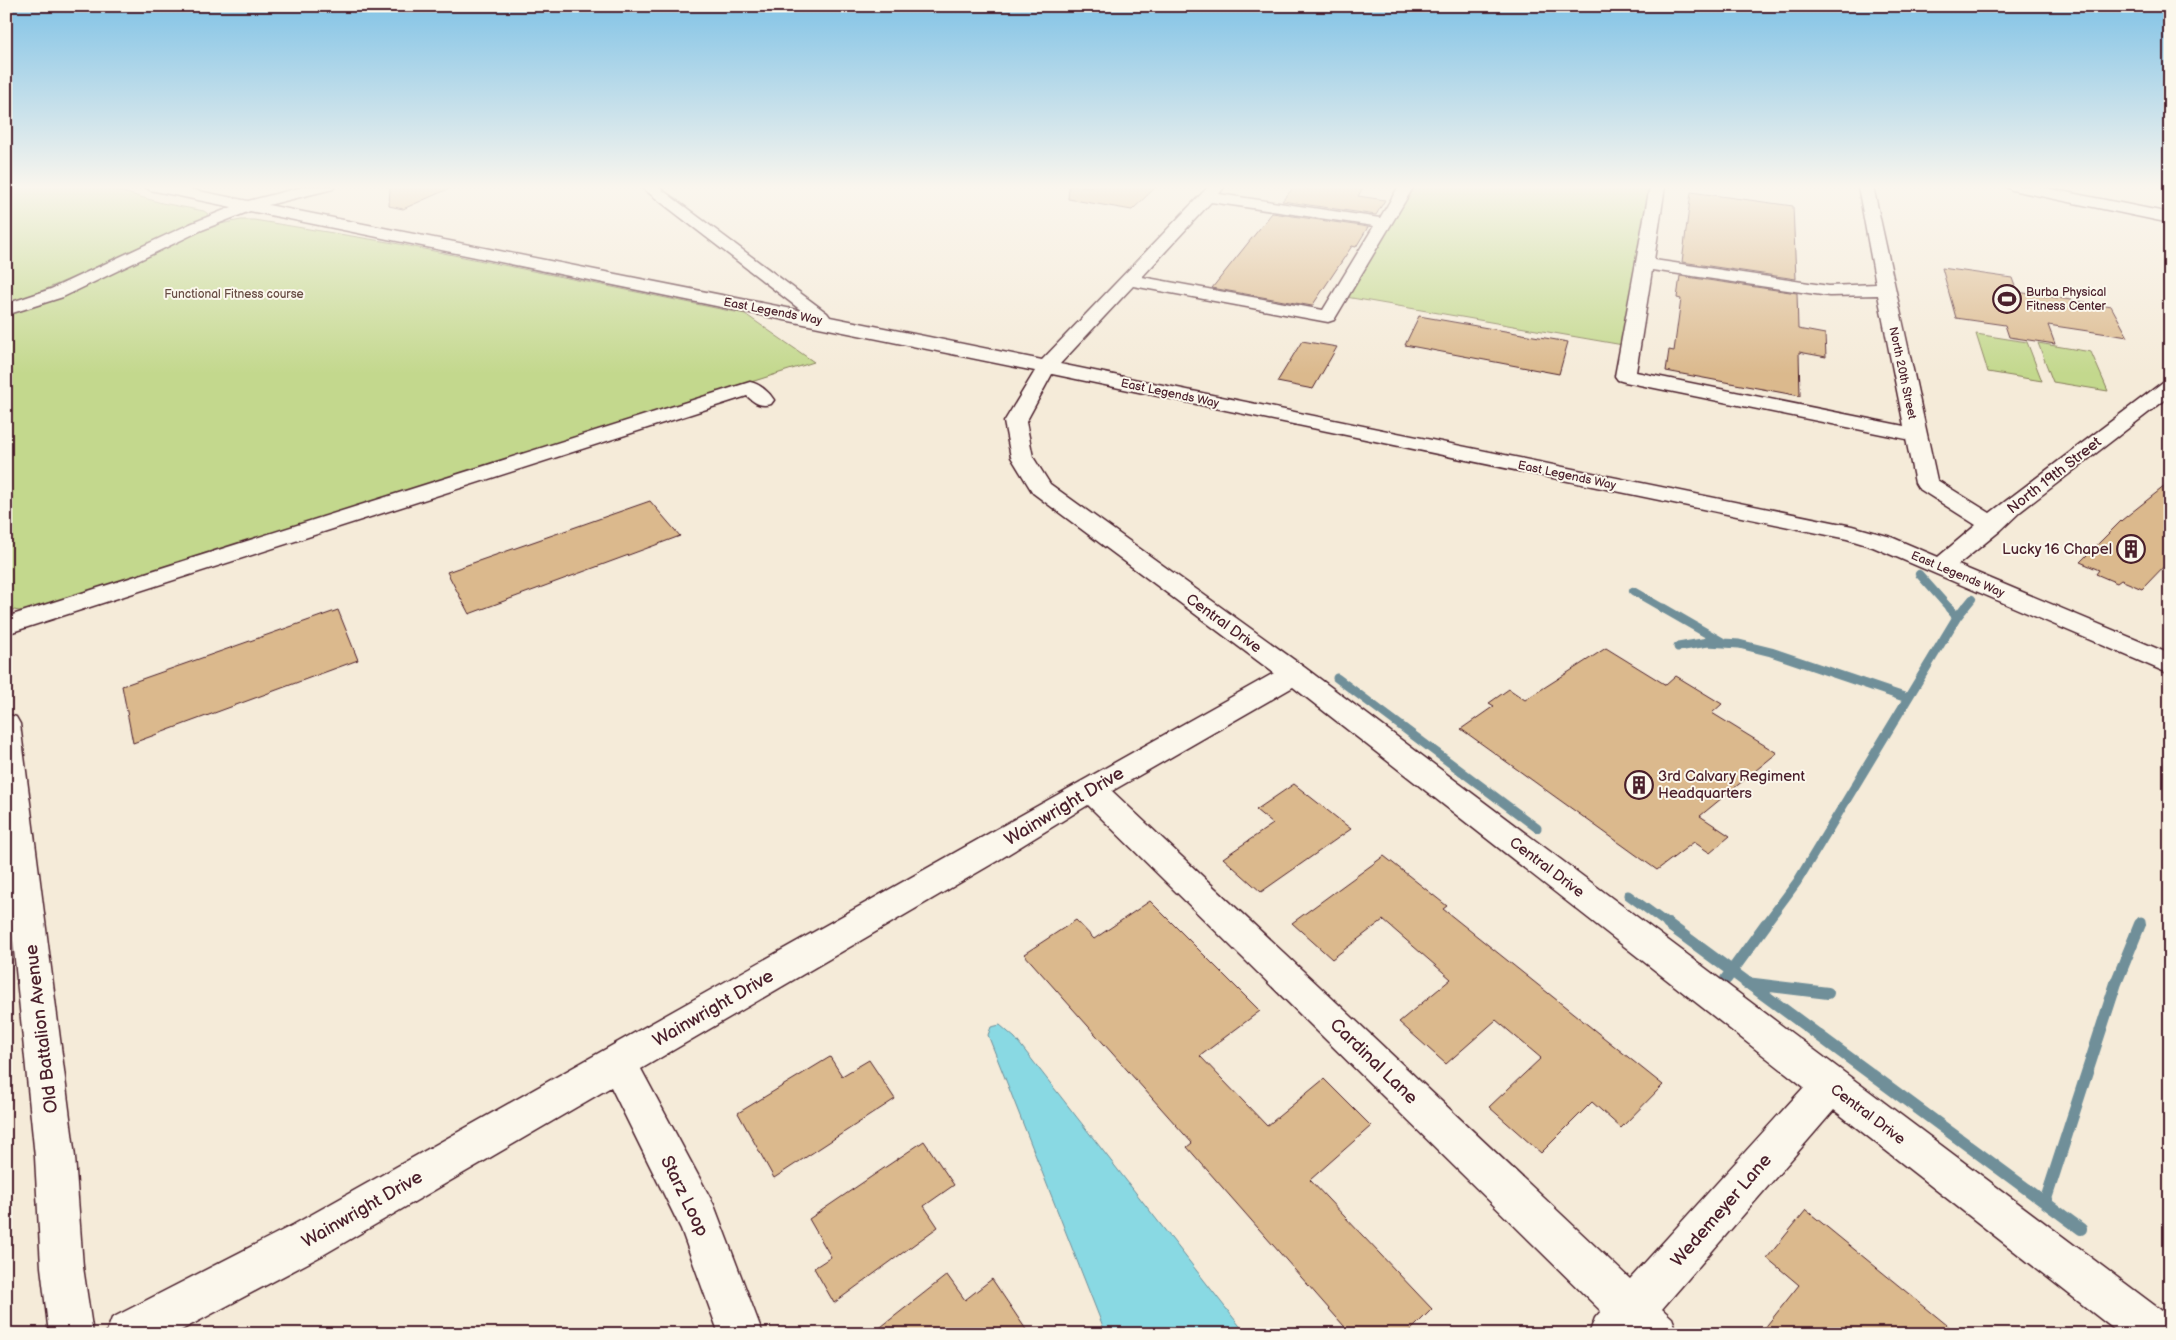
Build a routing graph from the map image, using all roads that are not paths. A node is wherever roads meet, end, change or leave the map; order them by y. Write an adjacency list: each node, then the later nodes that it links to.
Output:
1 (151, 249): 11 (street)
2 (460, 249): 12 (street, East Legends Way)
3 (729, 249): 12 (street)
4 (1160, 249): 9 (street, Central Drive)
5 (1369, 249): 9 (street)
6 (1648, 249): 8 (street)
7 (1878, 249): 10 (street, North 20th Street)
8 (1645, 264): 10 (street); 16 (street)
9 (1131, 280): 13 (street, Central Drive)
10 (1886, 289): 16 (street, North 20th Street)
11 (6, 310)
12 (827, 322): 13 (street, East Legends Way)
13 (1046, 368): 18 (street, East Legends Way); 21 (street, Central Drive)
14 (2170, 386): 17 (street, North 19th Street)
15 (764, 400): 19 (street)
16 (1916, 435): 17 (street, North 20th Street)
17 (1994, 524): 18 (street, North 19th Street)
18 (1941, 567): 20 (street, East Legends Way)
19 (6, 626)
20 (2170, 665)
21 (1294, 674): 23 (street, Wainwright Drive); 25 (street, Central Drive)
22 (6, 724): 28 (street, Old Battalion Avenue)
23 (1091, 789): 24 (street, Wainwright Drive); 26 (street, Cardinal Lane)
24 (618, 1063): 27 (street, Starz Loop); 29 (street, Wainwright Drive)
25 (1831, 1085): 26 (street, Wedemeyer Lane); 30 (street, Central Drive)
26 (1633, 1326)
27 (740, 1333)
28 (71, 1334)
29 (128, 1334)
30 (2156, 1334)

